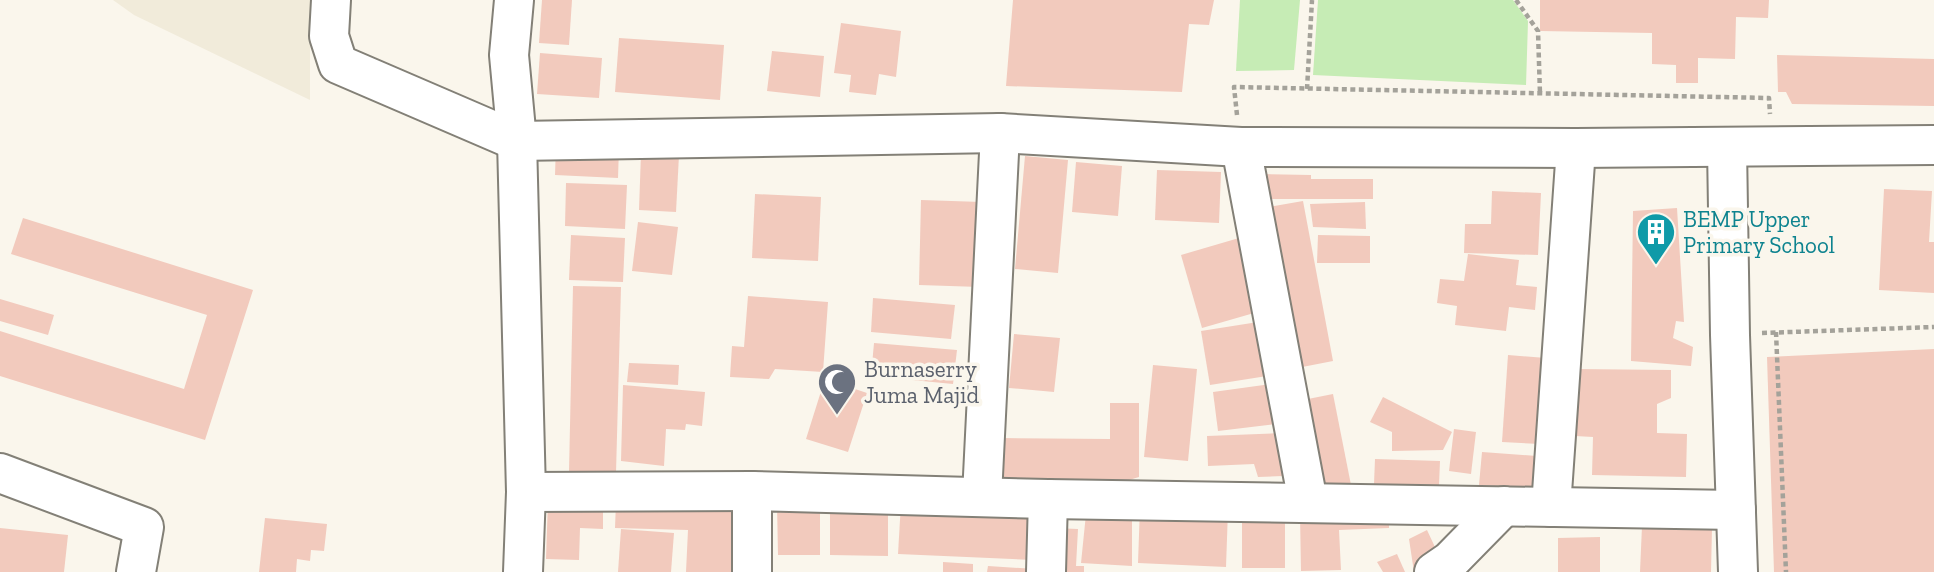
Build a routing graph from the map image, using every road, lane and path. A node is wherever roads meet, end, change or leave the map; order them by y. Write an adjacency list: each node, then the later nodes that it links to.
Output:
1 (331, 0): 8 (street)
2 (514, 0): 8 (street)
3 (1312, 0): 5 (path)
4 (1516, 0): 6 (path)
5 (1307, 89): 6 (path); 11 (path)
6 (1540, 94): 10 (path)
7 (1000, 133): 8 (street); 11 (street); 18 (street)
8 (517, 141): 17 (street)
9 (1934, 145): 10 (street)
10 (1772, 146): 12 (street)
11 (1241, 147): 13 (street); 20 (street)
12 (1727, 147): 13 (street); 23 (street)
13 (1576, 149): 22 (street)
14 (1934, 327): 30 (path)
15 (0, 472): 24 (street)
16 (752, 491): 17 (street); 18 (street); 26 (street)
17 (526, 492): 25 (street)
18 (982, 496): 19 (street)
19 (1048, 499): 20 (street); 27 (street)
20 (1308, 502): 21 (street)
21 (1504, 506): 22 (street); 28 (street)
22 (1551, 507): 23 (street)
23 (1736, 510): 29 (street)
24 (136, 572)
25 (523, 572)
26 (752, 572)
27 (1046, 572)
28 (1434, 572)
29 (1738, 572)
30 (1786, 572)

